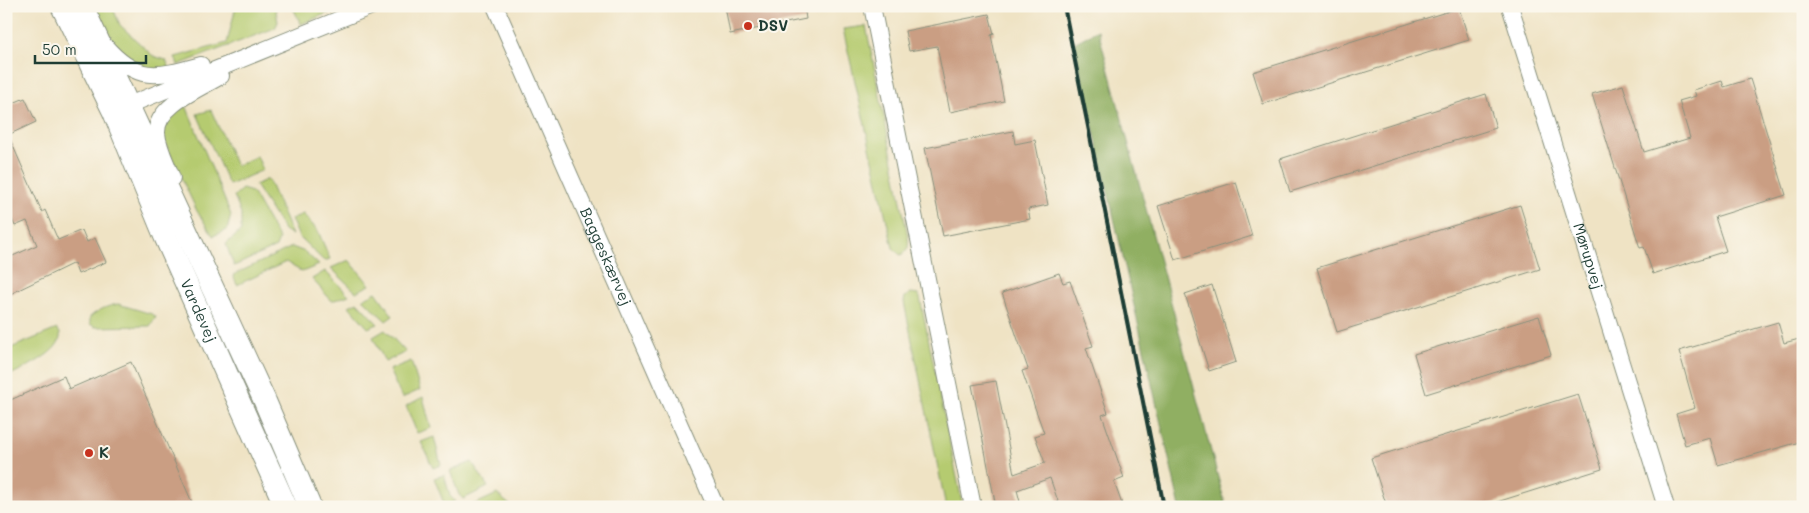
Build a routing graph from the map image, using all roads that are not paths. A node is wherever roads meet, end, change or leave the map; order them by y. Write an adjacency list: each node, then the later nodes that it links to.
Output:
1 (62, 6): 10 (street, Vardevej)
2 (82, 6): 7 (street, Vardevej)
3 (372, 6): 8 (street, Vardevej)
4 (495, 6): 14 (street, Baggeskærvej)
5 (872, 6): 15 (street)
6 (1510, 6): 16 (street, Mørupvej)
7 (96, 36): 8 (street, Vardevej); 10 (street, Vardevej)
8 (267, 50): 9 (street, Vardevej); 10 (street, Vardevej)
9 (172, 105): 10 (street); 11 (street, Vardevej)
10 (125, 116): 11 (street, Vardevej); 12 (street, Vardevej)
11 (189, 235): 13 (street, Vardevej)
12 (286, 507)
13 (310, 507)
14 (716, 507)
15 (973, 507)
16 (1666, 507)

